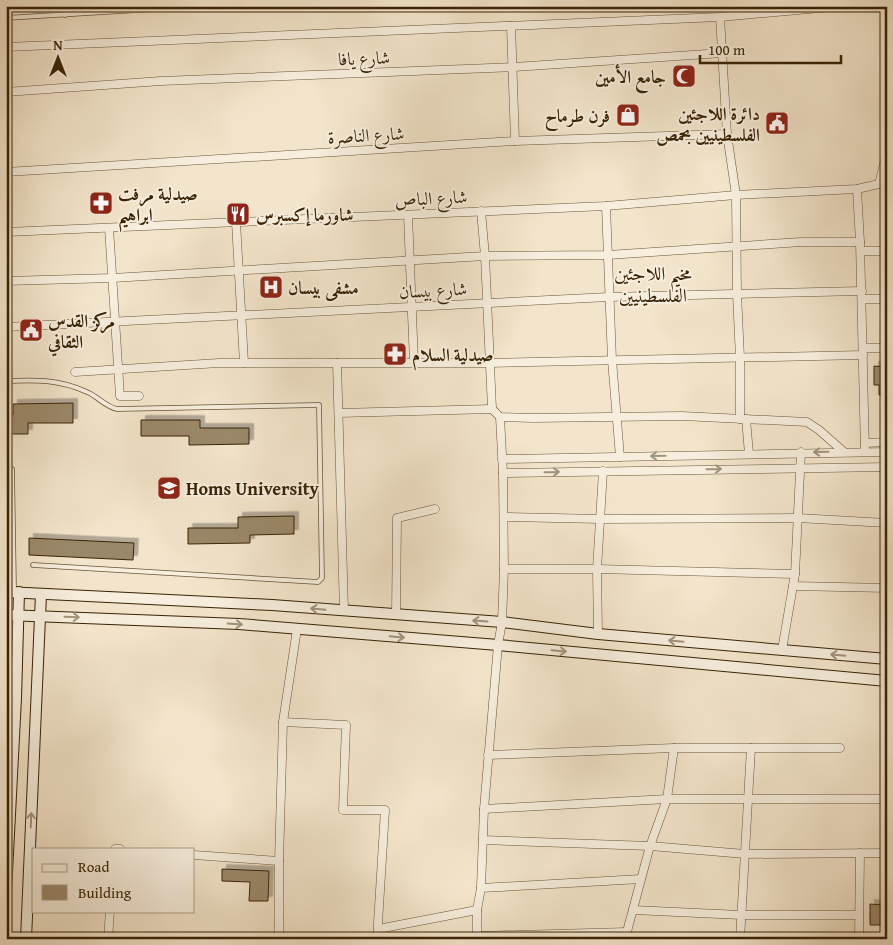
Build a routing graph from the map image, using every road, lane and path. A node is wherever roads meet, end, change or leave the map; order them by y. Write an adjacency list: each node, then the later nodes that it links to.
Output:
1 (65, 6): 4 (lane)
2 (204, 6): 4 (lane)
3 (843, 6): 5 (street)
4 (65, 15): 6 (lane)
5 (720, 17): 7 (street); 9 (street)
6 (6, 18)
7 (511, 26): 8 (street); 10 (street)
8 (6, 47)
9 (722, 53): 10 (street, شارع يافا); 12 (street)
10 (514, 67): 11 (street, شارع يافا); 13 (street)
11 (6, 92)
12 (727, 134): 13 (street, شارع الناصرة); 18 (street)
13 (515, 141): 15 (street, شارع الناصرة)
14 (887, 152): 16 (street)
15 (6, 172)
16 (883, 184): 17 (street, شارع الباص)
17 (857, 189): 18 (street, شارع الباص); 25 (street)
18 (736, 195): 19 (street, شارع الباص); 26 (street)
19 (606, 206): 20 (street, شارع الباص); 29 (street)
20 (481, 211): 21 (street, شارع الباص); 30 (street)
21 (408, 214): 22 (street, شارع الباص); 31 (street)
22 (236, 222): 23 (street, شارع الباص); 32 (street)
23 (109, 228): 24 (street, شارع الباص); 33 (street)
24 (6, 232)
25 (860, 242): 26 (street); 27 (street)
26 (736, 246): 29 (street); 35 (street)
27 (861, 251): 28 (street); 36 (street)
28 (887, 251)
29 (608, 255): 30 (street); 37 (street)
30 (484, 256): 31 (street); 39 (street)
31 (410, 260): 32 (street); 40 (street)
32 (238, 270): 33 (street); 41 (street)
33 (112, 278): 34 (street); 42 (street)
34 (6, 281)
35 (737, 294): 36 (street, شارع بيسان); 37 (street, شارع بيسان); 46 (street)
36 (862, 295): 38 (street, شارع بيسان); 45 (street)
37 (610, 297): 39 (street, شارع بيسان); 47 (street)
38 (887, 299)
39 (487, 303): 40 (street, شارع بيسان); 51 (street)
40 (412, 306): 41 (street, شارع بيسان); 50 (street)
41 (241, 315): 42 (street, شارع بيسان); 48 (street)
42 (115, 321): 43 (street, شارع بيسان); 52 (street)
43 (6, 327)
44 (887, 348): 45 (street)
45 (863, 352): 46 (street); 62 (street)
46 (740, 358): 47 (street); 60 (street)
47 (612, 360): 51 (street); 59 (street)
48 (244, 363): 49 (street); 52 (street)
49 (337, 363): 50 (street); 57 (street)
50 (414, 363): 51 (street)
51 (489, 363): 56 (street)
52 (119, 370): 53 (street); 55 (street)
53 (75, 372)
54 (6, 381): 80 (lane)
55 (140, 396)
56 (492, 410): 57 (street); 58 (street)
57 (339, 413): 88 (street)
58 (500, 417): 59 (street); 69 (street)
59 (617, 417): 60 (street); 68 (street)
60 (743, 419): 64 (street); 67 (street)
61 (887, 442): 62 (street)
62 (865, 443): 65 (street)
63 (801, 452): 64 (street, one-way to 63); 67 (street); 71 (street)
64 (844, 452): 65 (street)
65 (865, 452): 66 (street)
66 (887, 452)
67 (748, 454): 68 (street, one-way to 68)
68 (620, 457): 69 (street)
69 (502, 459): 74 (street)
70 (887, 467): 71 (street)
71 (800, 468): 73 (street, one-way to 71); 77 (street)
72 (6, 469): 86 (lane)
73 (603, 471): 74 (street, one-way to 73); 78 (street)
74 (503, 473): 76 (street)
75 (435, 509): 90 (street)
76 (504, 517): 78 (street); 81 (street)
77 (798, 518): 78 (street); 79 (street); 83 (street)
78 (600, 519): 82 (street)
79 (887, 523)
80 (33, 565)
81 (504, 569): 82 (street); 93 (street)
82 (597, 569): 83 (street); 95 (street)
83 (795, 574): 84 (street)
84 (793, 586): 85 (street); 97 (street)
85 (887, 588)
86 (13, 592): 87 (main road); 91 (main road)
87 (41, 594): 88 (main road, one-way to 87); 92 (main road)
88 (344, 612): 90 (main road)
89 (6, 615): 91 (main road)
90 (396, 615): 93 (main road, one-way to 90)
91 (19, 616): 92 (main road); 118 (main road)
92 (41, 616): 94 (main road, one-way to 94); 127 (main road, one-way to 92)
93 (502, 622): 95 (main road); 96 (street)
94 (296, 629): 96 (main road, one-way to 96); 100 (street)
95 (598, 634): 97 (main road, one-way to 95)
96 (498, 645): 99 (main road, one-way to 99); 104 (street)
97 (782, 650): 98 (main road, one-way to 97)
98 (887, 659)
99 (887, 681)
100 (283, 722): 115 (street); 124 (street)
101 (674, 748): 102 (street); 104 (street); 105 (street)
102 (751, 748): 103 (street); 106 (street)
103 (840, 748)
104 (488, 755): 108 (street)
105 (667, 799): 106 (street); 108 (street); 110 (street)
106 (748, 799): 107 (street); 114 (street)
107 (887, 799)
108 (484, 809): 109 (street)
109 (483, 840): 110 (street); 117 (street)
110 (650, 846): 114 (street); 116 (street)
111 (860, 853): 112 (street); 114 (street); 123 (street)
112 (887, 853)
113 (195, 854): 115 (street)
114 (745, 854): 122 (street)
115 (279, 861): 129 (street)
116 (641, 880): 117 (street); 120 (street)
117 (480, 888): 119 (street)
118 (6, 892)
119 (477, 910): 124 (street); 126 (street)
120 (633, 910): 122 (street); 125 (street)
121 (110, 912): 128 (street)
122 (741, 915): 123 (street); 131 (street)
123 (859, 915): 132 (street)
124 (378, 929): 130 (street)
125 (626, 935): 126 (street)
126 (477, 937)
127 (26, 939)
128 (108, 939)
129 (279, 939)
130 (377, 939)
131 (740, 939)
132 (859, 939)

